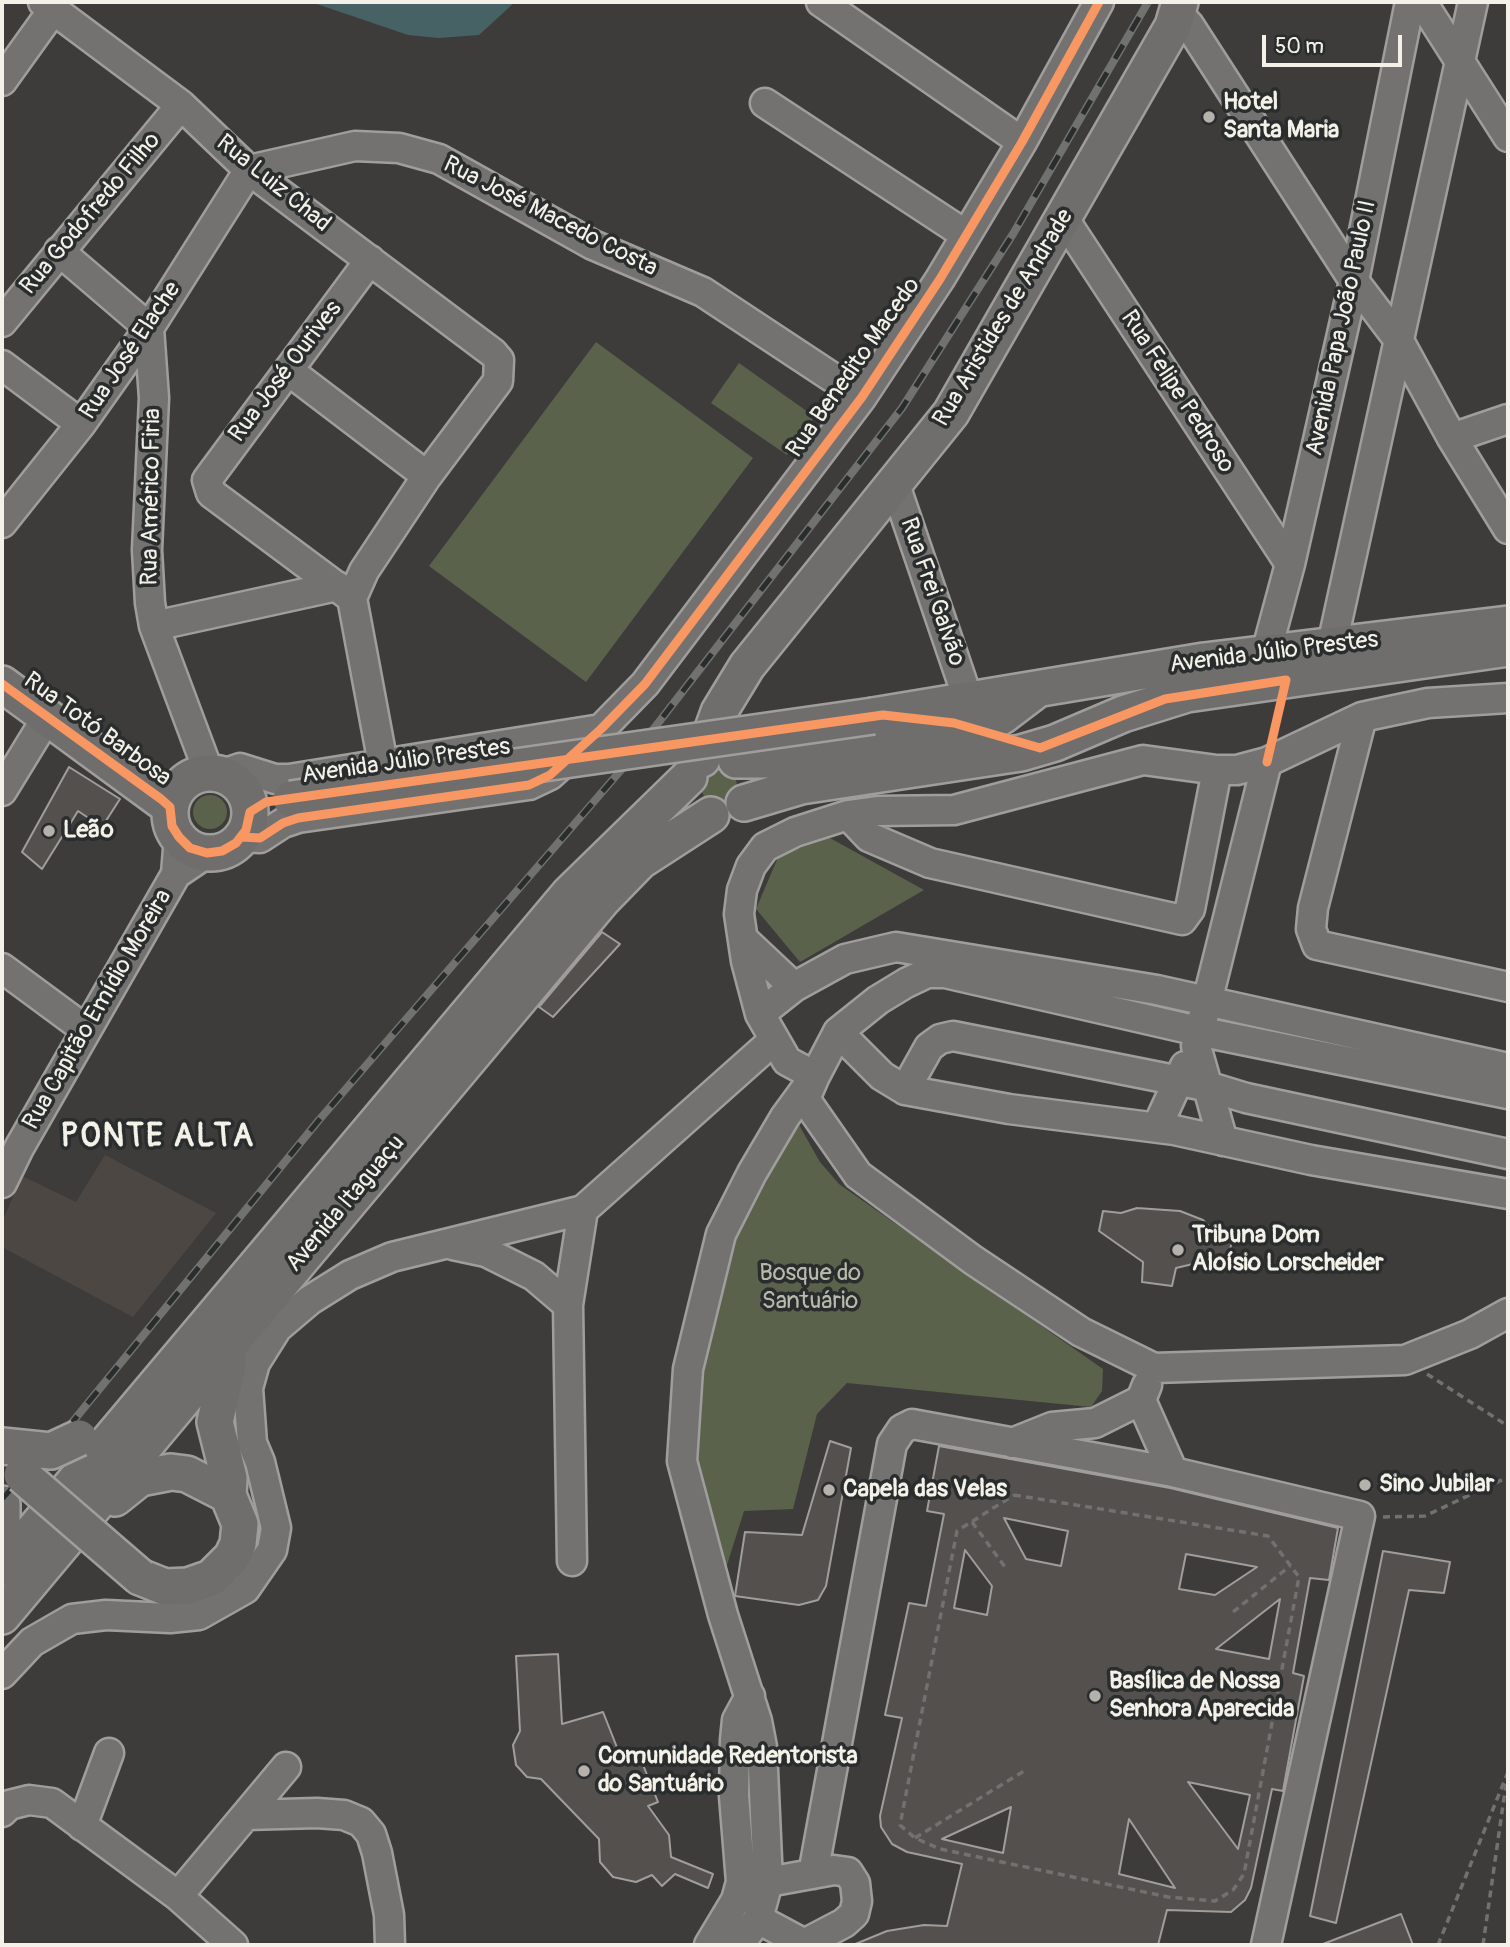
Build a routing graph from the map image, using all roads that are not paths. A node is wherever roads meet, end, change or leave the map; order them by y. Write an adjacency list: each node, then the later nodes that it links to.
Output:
1 (821, 2): 13 (street)
2 (1099, 2): 13 (street, Rua Benedito Macedo)
3 (1410, 2): 19 (street, Avenida Papa João Paulo II)
4 (1422, 2): 8 (street)
5 (1473, 2): 8 (street)
6 (48, 6): 9 (street); 11 (street, Rua Luiz Chad)
7 (1181, 12): 15 (main road, Rua Aristides de Andrade); 19 (street)
8 (1460, 60): 12 (street); 22 (street)
9 (2, 81)
10 (765, 103): 16 (street)
11 (181, 105): 14 (street, Rua Luiz Chad); 17 (street, Rua Godofredo Filho)
12 (1508, 137)
13 (1022, 142): 16 (street, Rua Benedito Macedo)
14 (249, 170): 18 (street, Rua Luiz Chad); 21 (street, Rua José Elache); 25 (street, Rua José Macedo Costa)
15 (1065, 219): 30 (main road, Rua Aristides de Andrade); 33 (street, Rua Felipe Pedroso)
16 (966, 235): 25 (street, Rua Benedito Macedo)
17 (59, 251): 20 (street, Rua Godofredo Filho); 21 (street)
18 (370, 260): 24 (street, Rua José Ourives); 29 (street, Rua Luiz Chad)
19 (1354, 281): 22 (street); 33 (street, Avenida Papa João Paulo II)
20 (2, 322)
21 (149, 328): 27 (street, Rua José Elache); 36 (street, Rua Américo Firia)
22 (1398, 339): 28 (street); 38 (street)
23 (2, 365): 27 (street)
24 (289, 371): 29 (street); 34 (street, Rua José Ourives)
25 (862, 397): 46 (street, Rua Benedito Macedo)
26 (1508, 419): 28 (street)
27 (81, 424): 31 (street, Rua José Elache)
28 (1452, 438): 32 (street)
29 (426, 476): 34 (street)
30 (895, 485): 43 (street, Rua Frei Galvão); 49 (main road, Rua Aristides de Andrade)
31 (2, 523)
32 (1508, 530)
33 (1290, 564): 39 (street, Avenida Papa João Paulo II)
34 (344, 592): 36 (street); 51 (street)
35 (1508, 624): 38 (main road, Avenida Júlio Prestes)
36 (154, 626): 55 (street, Rua Américo Firia)
37 (1508, 648): 38 (main road, Avenida Júlio Prestes)
38 (1343, 653): 39 (main road, Avenida Júlio Prestes)
39 (1276, 666): 41 (main road, Avenida Júlio Prestes); 47 (main road, Avenida Júlio Prestes)
40 (2, 684): 45 (main road, Rua Totó Barbosa)
41 (1048, 685): 43 (main road, Avenida Júlio Prestes); 47 (main road)
42 (1508, 698): 44 (street)
43 (973, 714): 48 (main road, Avenida Júlio Prestes); 49 (main road, Avenida Júlio Prestes); 55 (main road, Avenida Júlio Prestes, bridge)
44 (1362, 717): 50 (street); 63 (street)
45 (46, 719): 53 (street); 55 (main road, Rua Totó Barbosa)
46 (601, 729): 51 (street); 55 (street, Avenida Júlio Prestes)
47 (1078, 733): 48 (main road, Avenida Júlio Prestes)
48 (1040, 748): 54 (main road, Avenida Júlio Prestes)
49 (714, 756): 54 (main road); 56 (main road); 71 (main road, Avenida Itaguaçu)
50 (1267, 762): 52 (street); 64 (street)
51 (383, 764): 55 (street)
52 (1217, 770): 57 (street); 57 (street)
53 (2, 791)
54 (744, 803): 56 (main road)
55 (224, 807): 66 (street, Rua Capitão Emídio Moreira)
56 (711, 815): 87 (main road, Avenida Itaguaçu)
57 (848, 815): 58 (street)
58 (743, 939): 62 (street); 65 (street)
59 (895, 947): 61 (street); 62 (street); 64 (street)
60 (2, 968): 66 (street)
61 (906, 982): 67 (street); 68 (street)
62 (794, 987): 65 (street)
63 (1508, 987)
64 (1206, 1000): 68 (street); 70 (street)
65 (760, 1014): 69 (street)
66 (86, 1030): 79 (street, Rua Capitão Emídio Moreira)
67 (838, 1032): 72 (street); 75 (street)
68 (1197, 1039): 73 (street); 74 (street); 76 (street)
69 (775, 1040): 72 (street); 83 (street)
70 (1508, 1068)
71 (416, 1076): 91 (main road, bridge); 99 (main road, Avenida Itaguaçu)
72 (815, 1076): 88 (street); 102 (street)
73 (1177, 1082): 74 (street); 75 (street); 77 (street)
74 (1210, 1087): 78 (street); 80 (street)
75 (905, 1090): 77 (street)
76 (1508, 1094)
77 (1157, 1127): 78 (street)
78 (1223, 1141): 82 (street)
79 (10, 1142): 81 (street, Rua Capitão Emídio Moreira)
80 (1508, 1154)
81 (2, 1183)
82 (1508, 1194)
83 (583, 1210): 84 (street); 85 (street)
84 (444, 1243): 85 (street); 101 (street)
85 (568, 1305): 98 (street)
86 (1508, 1313): 88 (street)
87 (228, 1346): 94 (main road); 96 (main road, Avenida Itaguaçu)
88 (1154, 1368): 89 (street)
89 (1141, 1400): 90 (street); 93 (street)
90 (1012, 1443): 93 (street); 108 (street)
91 (2, 1446)
92 (2, 1461): 94 (main road, bridge)
93 (1173, 1472): 117 (street)
94 (228, 1495): 96 (main road)
95 (2, 1504): 97 (main road)
96 (85, 1517): 100 (main road, Avenida Itaguaçu)
97 (2, 1525)
98 (572, 1561)
99 (2, 1568)
100 (2, 1616)
101 (2, 1674)
102 (750, 1696): 109 (street); 115 (street)
103 (109, 1754): 107 (street)
104 (286, 1767): 106 (street)
105 (2, 1812): 107 (street)
106 (246, 1815): 110 (street); 114 (street)
107 (82, 1826): 110 (street)
108 (813, 1874): 109 (street); 112 (street)
109 (768, 1882): 111 (street)
110 (178, 1896): 113 (street)
111 (758, 1919): 112 (street); 116 (street)
112 (802, 1944)
113 (233, 1945)
114 (390, 1945)
115 (709, 1945)
116 (739, 1945)
117 (1266, 1945)

